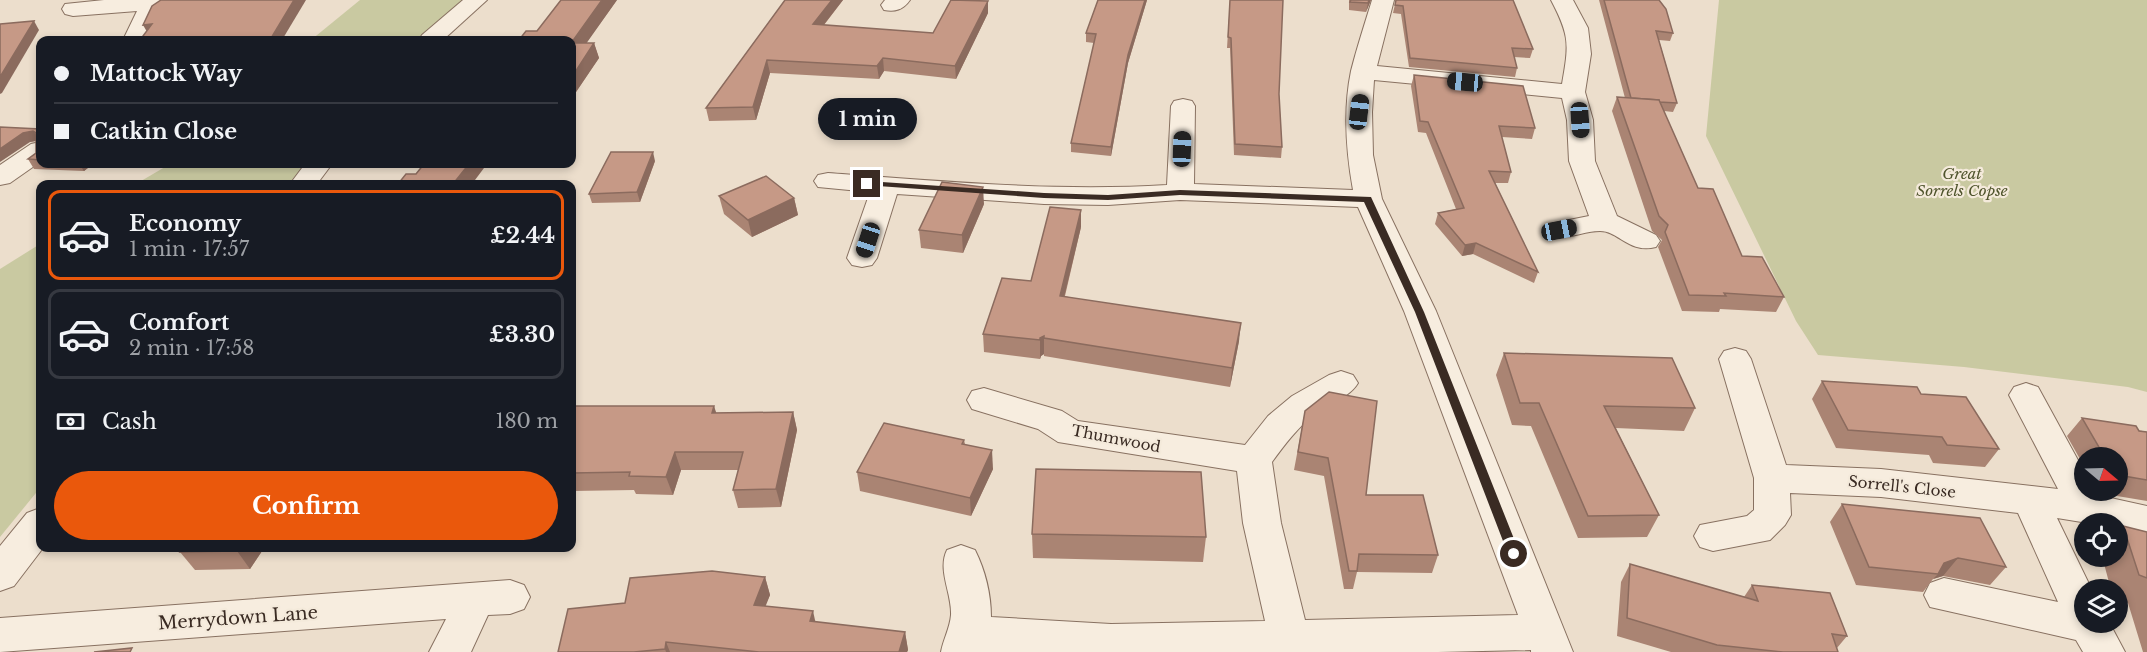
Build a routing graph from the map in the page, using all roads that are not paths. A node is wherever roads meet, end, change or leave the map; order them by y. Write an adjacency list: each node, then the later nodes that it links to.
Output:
1 (476, 0): 7 (street)
2 (1383, 0): 8 (street)
3 (1562, 0): 9 (street)
4 (153, 1): 5 (street); 6 (street)
5 (73, 9)
6 (137, 36)
7 (435, 36)
8 (1363, 72): 9 (street); 18 (street)
9 (1573, 92): 19 (street)
10 (1183, 106): 17 (street)
11 (36, 153): 13 (street)
12 (316, 168): 14 (street)
13 (0, 177)
14 (306, 180)
15 (828, 181): 16 (street)
16 (886, 185): 17 (street); 22 (street)
17 (1180, 192): 18 (street)
18 (1368, 199): 41 (street)
19 (1605, 221): 20 (street); 21 (street)
20 (1559, 230)
21 (1646, 242)
22 (862, 258)
23 (1735, 359): 28 (street)
24 (1341, 383): 27 (street)
25 (2026, 395): 30 (street)
26 (984, 400): 27 (street, Thumwood)
27 (1254, 460): 40 (street)
28 (1772, 478): 29 (street, Sorrell's Close); 33 (street)
29 (2031, 502): 30 (street, Sorrell's Close); 36 (street)
30 (2085, 507): 31 (street, Sorrell's Close)
31 (2147, 521)
32 (36, 528): 35 (street)
33 (1713, 536)
34 (961, 561): 42 (street)
35 (0, 575)
36 (2074, 593)
37 (1944, 595): 38 (street)
38 (2074, 625)
39 (0, 636): 43 (street, Merrydown Lane)
40 (1289, 639): 41 (street); 42 (street)
41 (1548, 642)
42 (964, 643)
43 (450, 652)

